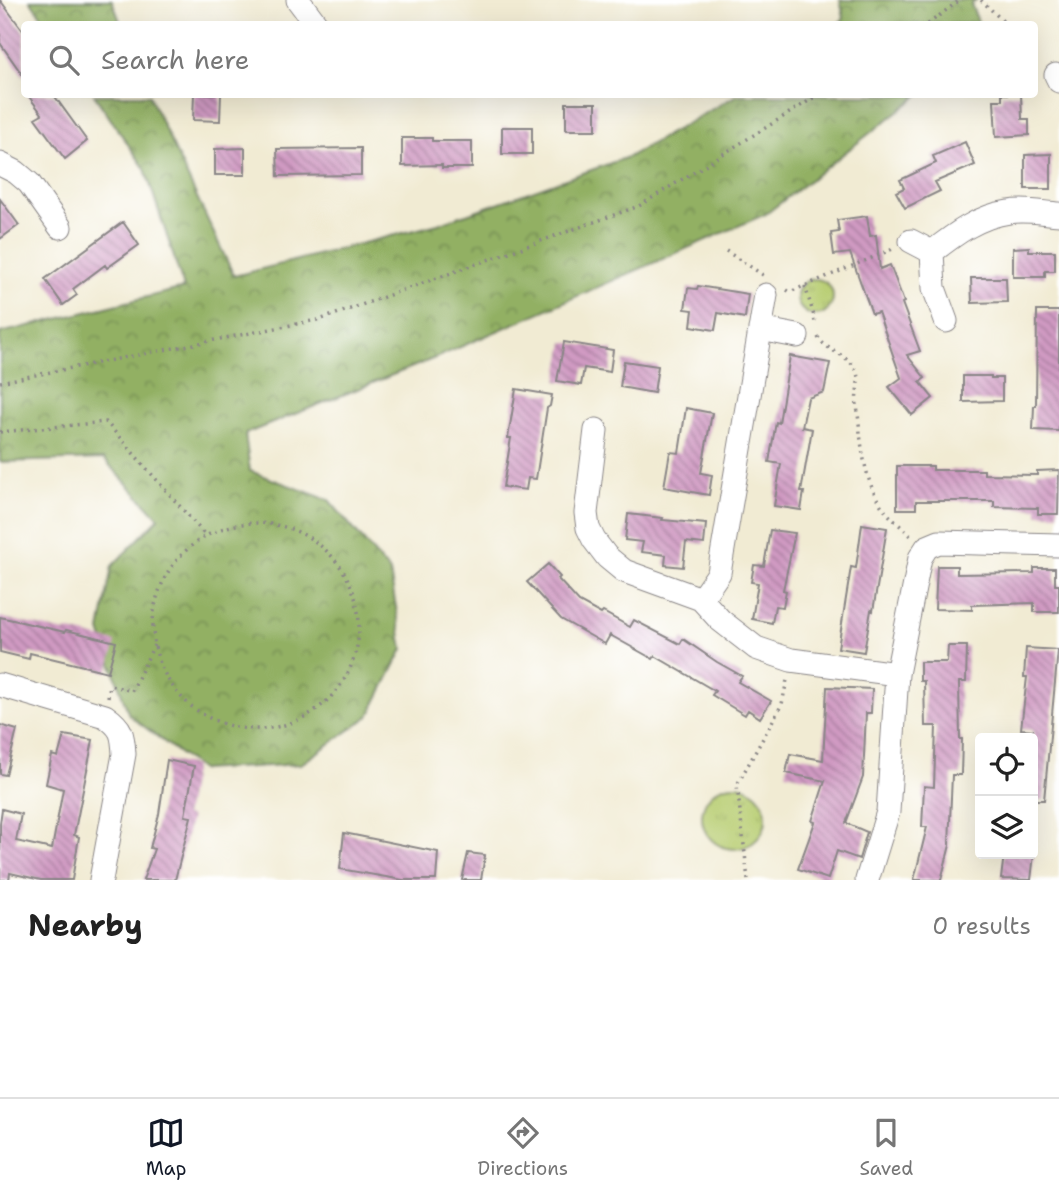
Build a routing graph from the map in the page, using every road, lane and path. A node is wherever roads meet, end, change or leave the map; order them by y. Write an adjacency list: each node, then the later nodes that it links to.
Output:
1 (298, 0): 4 (street)
2 (960, 0): 5 (path)
3 (981, 0): 6 (path)
4 (314, 21)
5 (932, 21)
6 (1003, 21)
7 (814, 98): 19 (path)
8 (0, 164): 10 (street)
9 (1059, 215): 13 (street)
10 (60, 226)
11 (911, 241): 13 (street); 15 (path)
12 (726, 251): 14 (path)
13 (932, 252): 16 (street)
14 (772, 286): 15 (path); 17 (street)
15 (805, 286): 24 (path)
16 (946, 321)
17 (760, 329): 18 (street); 25 (street)
18 (797, 336)
19 (0, 382)
20 (596, 430): 25 (street)
21 (0, 432): 22 (path)
22 (205, 535): 26 (path); 26 (path)
23 (1059, 545): 24 (street)
24 (927, 547): 28 (street)
25 (701, 599): 27 (street)
26 (153, 645): 30 (path)
27 (791, 660): 28 (street); 32 (path)
28 (897, 674): 33 (street)
29 (0, 685): 31 (street)
30 (110, 685)
31 (101, 880)
32 (748, 880)
33 (867, 880)

